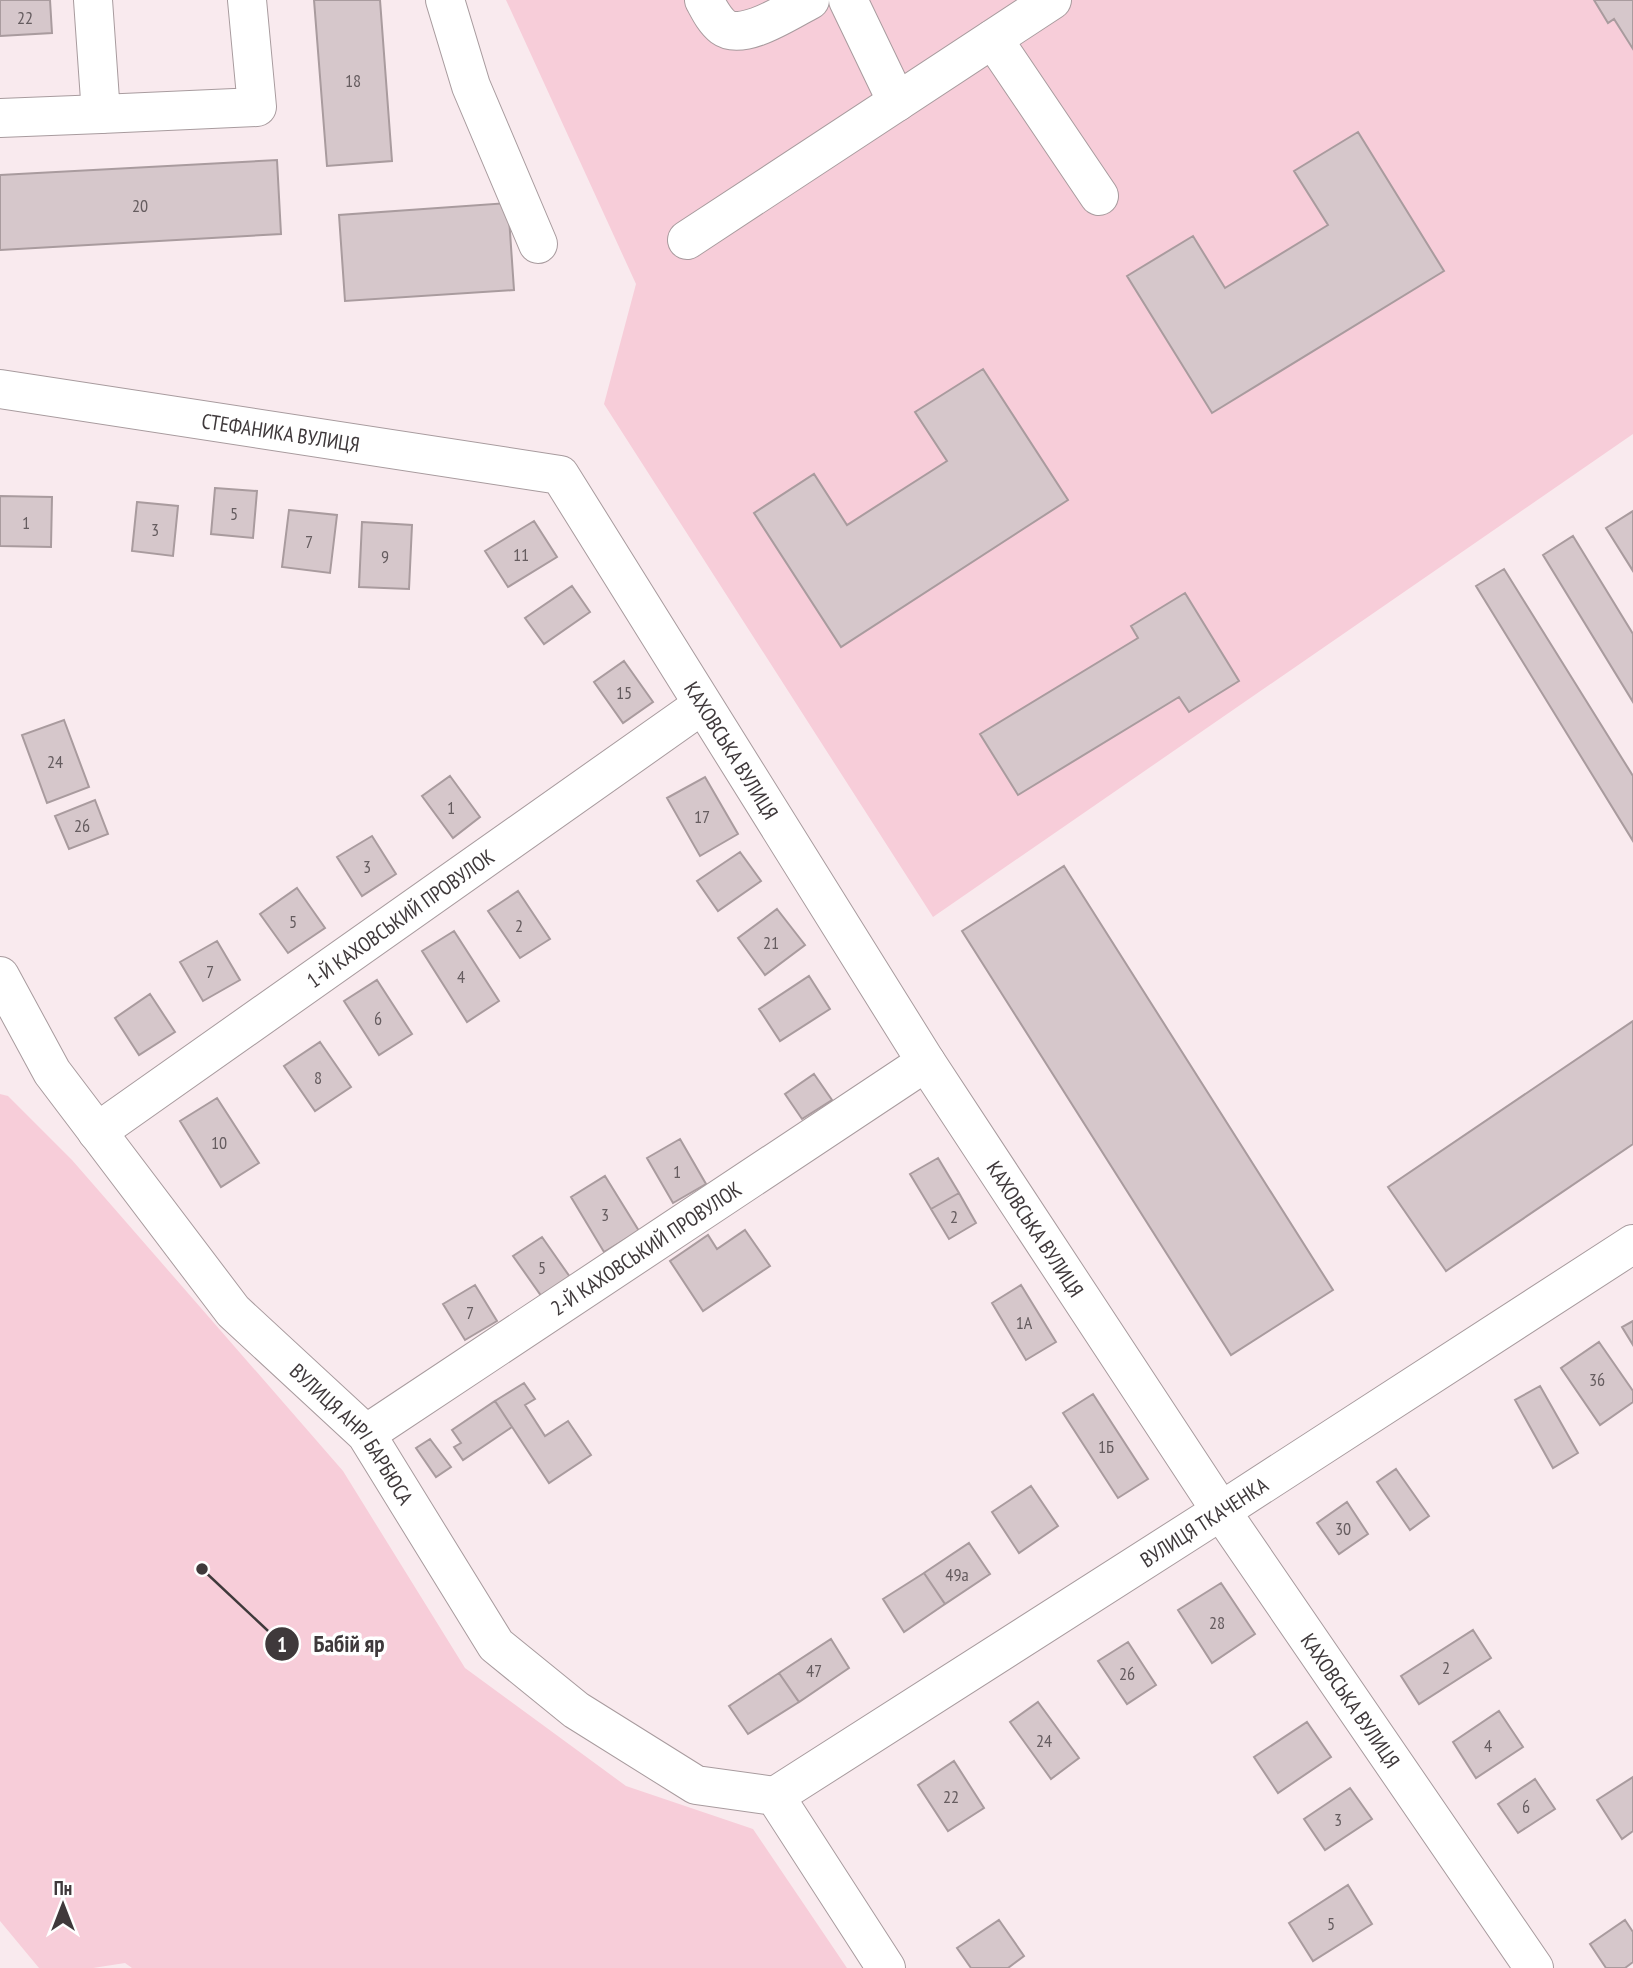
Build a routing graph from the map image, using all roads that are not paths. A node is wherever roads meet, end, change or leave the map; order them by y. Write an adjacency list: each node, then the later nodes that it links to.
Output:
1 (93, 0): 10 (street)
2 (247, 0): 10 (street)
3 (445, 0): 14 (street)
4 (704, 0): 5 (street)
5 (810, 0)
6 (848, 0): 9 (street)
7 (1052, 0): 8 (street)
8 (993, 39): 9 (street); 12 (street)
9 (897, 102): 13 (street)
10 (101, 114): 11 (street)
11 (0, 118)
12 (1099, 196)
13 (687, 240)
14 (538, 244)
15 (0, 389): 16 (street, СТЕФАНИКА ВУЛИЦЯ)
16 (560, 475): 17 (street, КАХОВСЬКА ВУЛИЦЯ)
17 (702, 705): 19 (street, КАХОВСЬКА ВУЛИЦЯ); 20 (street, 1-Й КАХОВСЬКИЙ ПРОВУЛОК)
18 (0, 976): 20 (street, ВУЛИЦЯ АНРІ БАРБЮСА)
19 (926, 1062): 22 (street, 2-Й КАХОВСЬКИЙ ПРОВУЛОК); 23 (street, КАХОВСЬКА ВУЛИЦЯ)
20 (97, 1132): 22 (street, ВУЛИЦЯ АНРІ БАРБЮСА)
21 (1633, 1244): 23 (street, ВУЛИЦЯ ТКАЧЕНКА)
22 (366, 1434): 24 (street, ВУЛИЦЯ АНРІ БАРБЮСА)
23 (1221, 1511): 24 (street, ВУЛИЦЯ ТКАЧЕНКА); 26 (street, КАХОВСЬКА ВУЛИЦЯ)
24 (775, 1796): 25 (street)
25 (886, 1968)
26 (1534, 1968)

